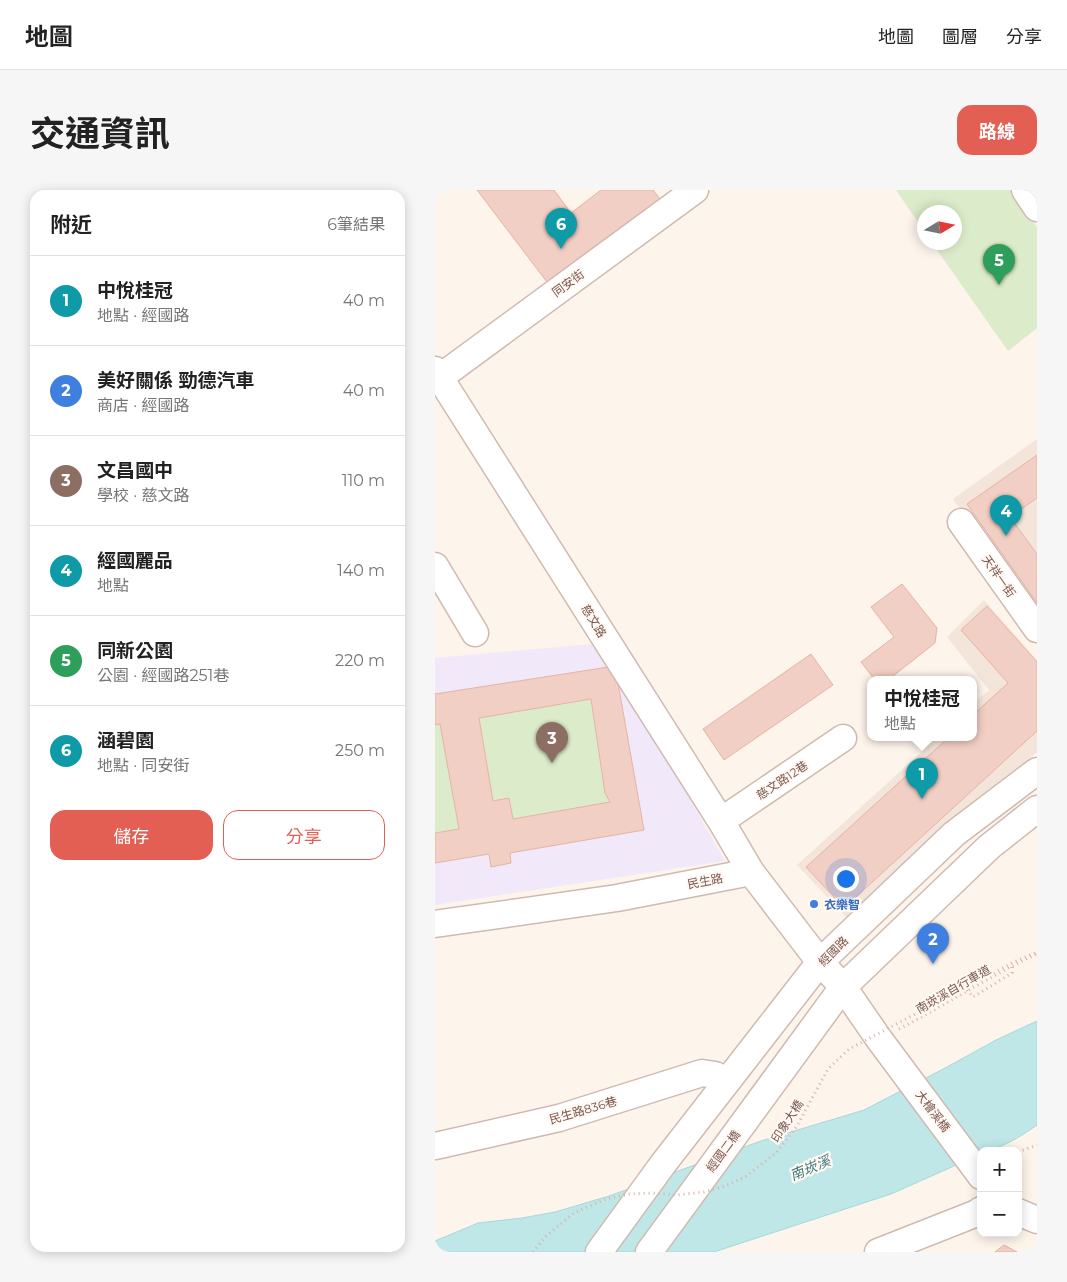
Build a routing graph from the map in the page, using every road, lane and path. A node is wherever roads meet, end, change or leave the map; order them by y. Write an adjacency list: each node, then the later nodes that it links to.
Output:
1 (695, 190): 4 (street, 同安街)
2 (1025, 190): 3 (street)
3 (1037, 208)
4 (437, 376): 12 (street, 慈文路)
5 (961, 522): 7 (street, 天祥一街)
6 (435, 566): 8 (street)
7 (1037, 629)
8 (475, 633)
9 (843, 738): 12 (street, 慈文路12巷)
10 (1037, 771): 16 (street, 經國路)
11 (1037, 809): 18 (street)
12 (721, 822): 13 (street, 慈文路)
13 (751, 872): 14 (street, 民生路); 16 (street)
14 (435, 924)
15 (1037, 953): 17 (path, 印象大橋, bridge); 19 (path, 南崁溪自行車道)
16 (821, 962): 18 (street); 21 (street, 經國路)
17 (1012, 963): 19 (path, bridge); 29 (path, 印象大橋, bridge)
18 (843, 987): 20 (street); 31 (street, 經國二橋)
19 (967, 990): 20 (path, 南崁溪自行車道)
20 (883, 1046): 25 (street, 大檜溪橋)
21 (727, 1081): 22 (street, 民生路836巷); 30 (street, 經國路)
22 (435, 1146)
23 (1037, 1146): 24 (path)
24 (1022, 1151)
25 (977, 1170)
26 (977, 1213): 32 (street)
27 (1022, 1214): 28 (street)
28 (1037, 1220)
29 (533, 1252)
30 (599, 1252)
31 (649, 1252)
32 (878, 1252)

